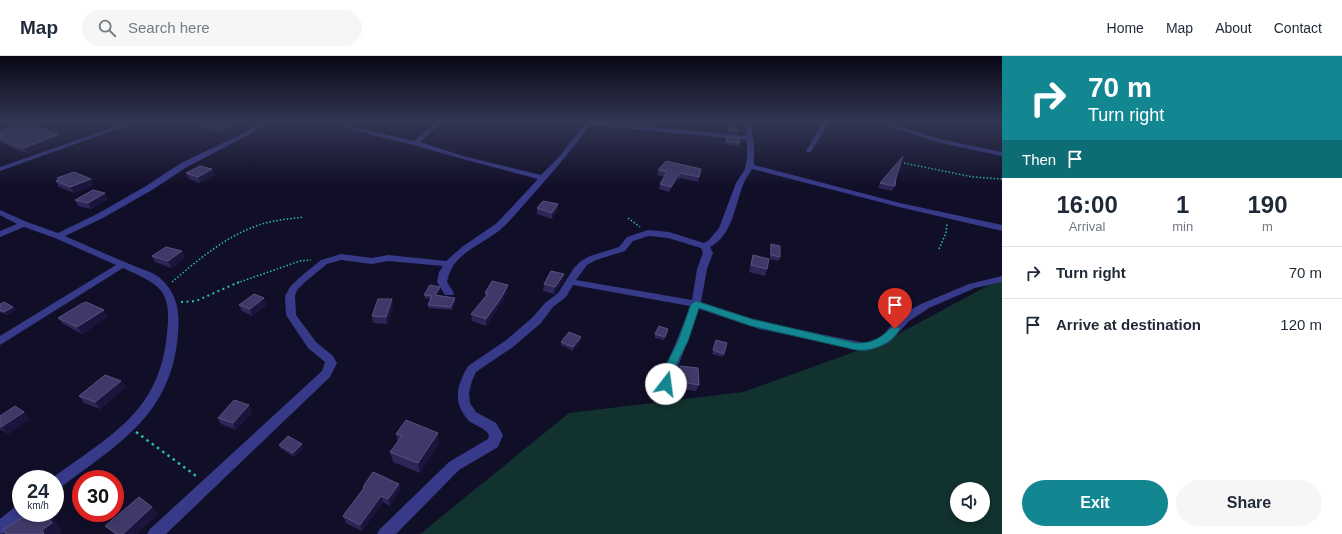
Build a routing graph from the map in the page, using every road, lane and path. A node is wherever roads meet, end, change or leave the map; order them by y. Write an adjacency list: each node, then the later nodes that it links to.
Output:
1 (72, 143): 12 (street)
2 (228, 143): 21 (street)
3 (416, 143): 13 (street)
4 (571, 143): 13 (street)
5 (751, 143): 11 (street)
6 (813, 143): 8 (street)
7 (949, 143): 9 (street)
8 (809, 151)
9 (1002, 154)
10 (904, 163): 14 (path)
11 (750, 166): 16 (street); 22 (street)
12 (0, 169)
13 (543, 178): 25 (street)
14 (1002, 179)
15 (0, 212): 18 (street)
16 (947, 216): 19 (street); 23 (path)
17 (304, 217): 29 (path)
18 (24, 224): 20 (street); 21 (street)
19 (1002, 228)
20 (0, 234)
21 (58, 236): 26 (street)
22 (705, 246): 28 (street); 32 (street)
23 (939, 249)
24 (330, 260): 25 (street); 31 (path); 37 (street)
25 (450, 264): 30 (street)
26 (122, 265): 29 (street); 33 (street)
27 (1002, 279): 32 (street)
28 (571, 282): 32 (street); 41 (street)
29 (165, 288): 31 (street)
30 (449, 293)
31 (172, 302): 35 (street)
32 (696, 304): 34 (street)
33 (0, 341)
34 (661, 398)
35 (129, 427): 36 (street); 37 (path)
36 (64, 477)
37 (208, 485): 40 (street)
38 (12, 518): 39 (street)
39 (0, 528)
40 (155, 534)
41 (385, 534)

